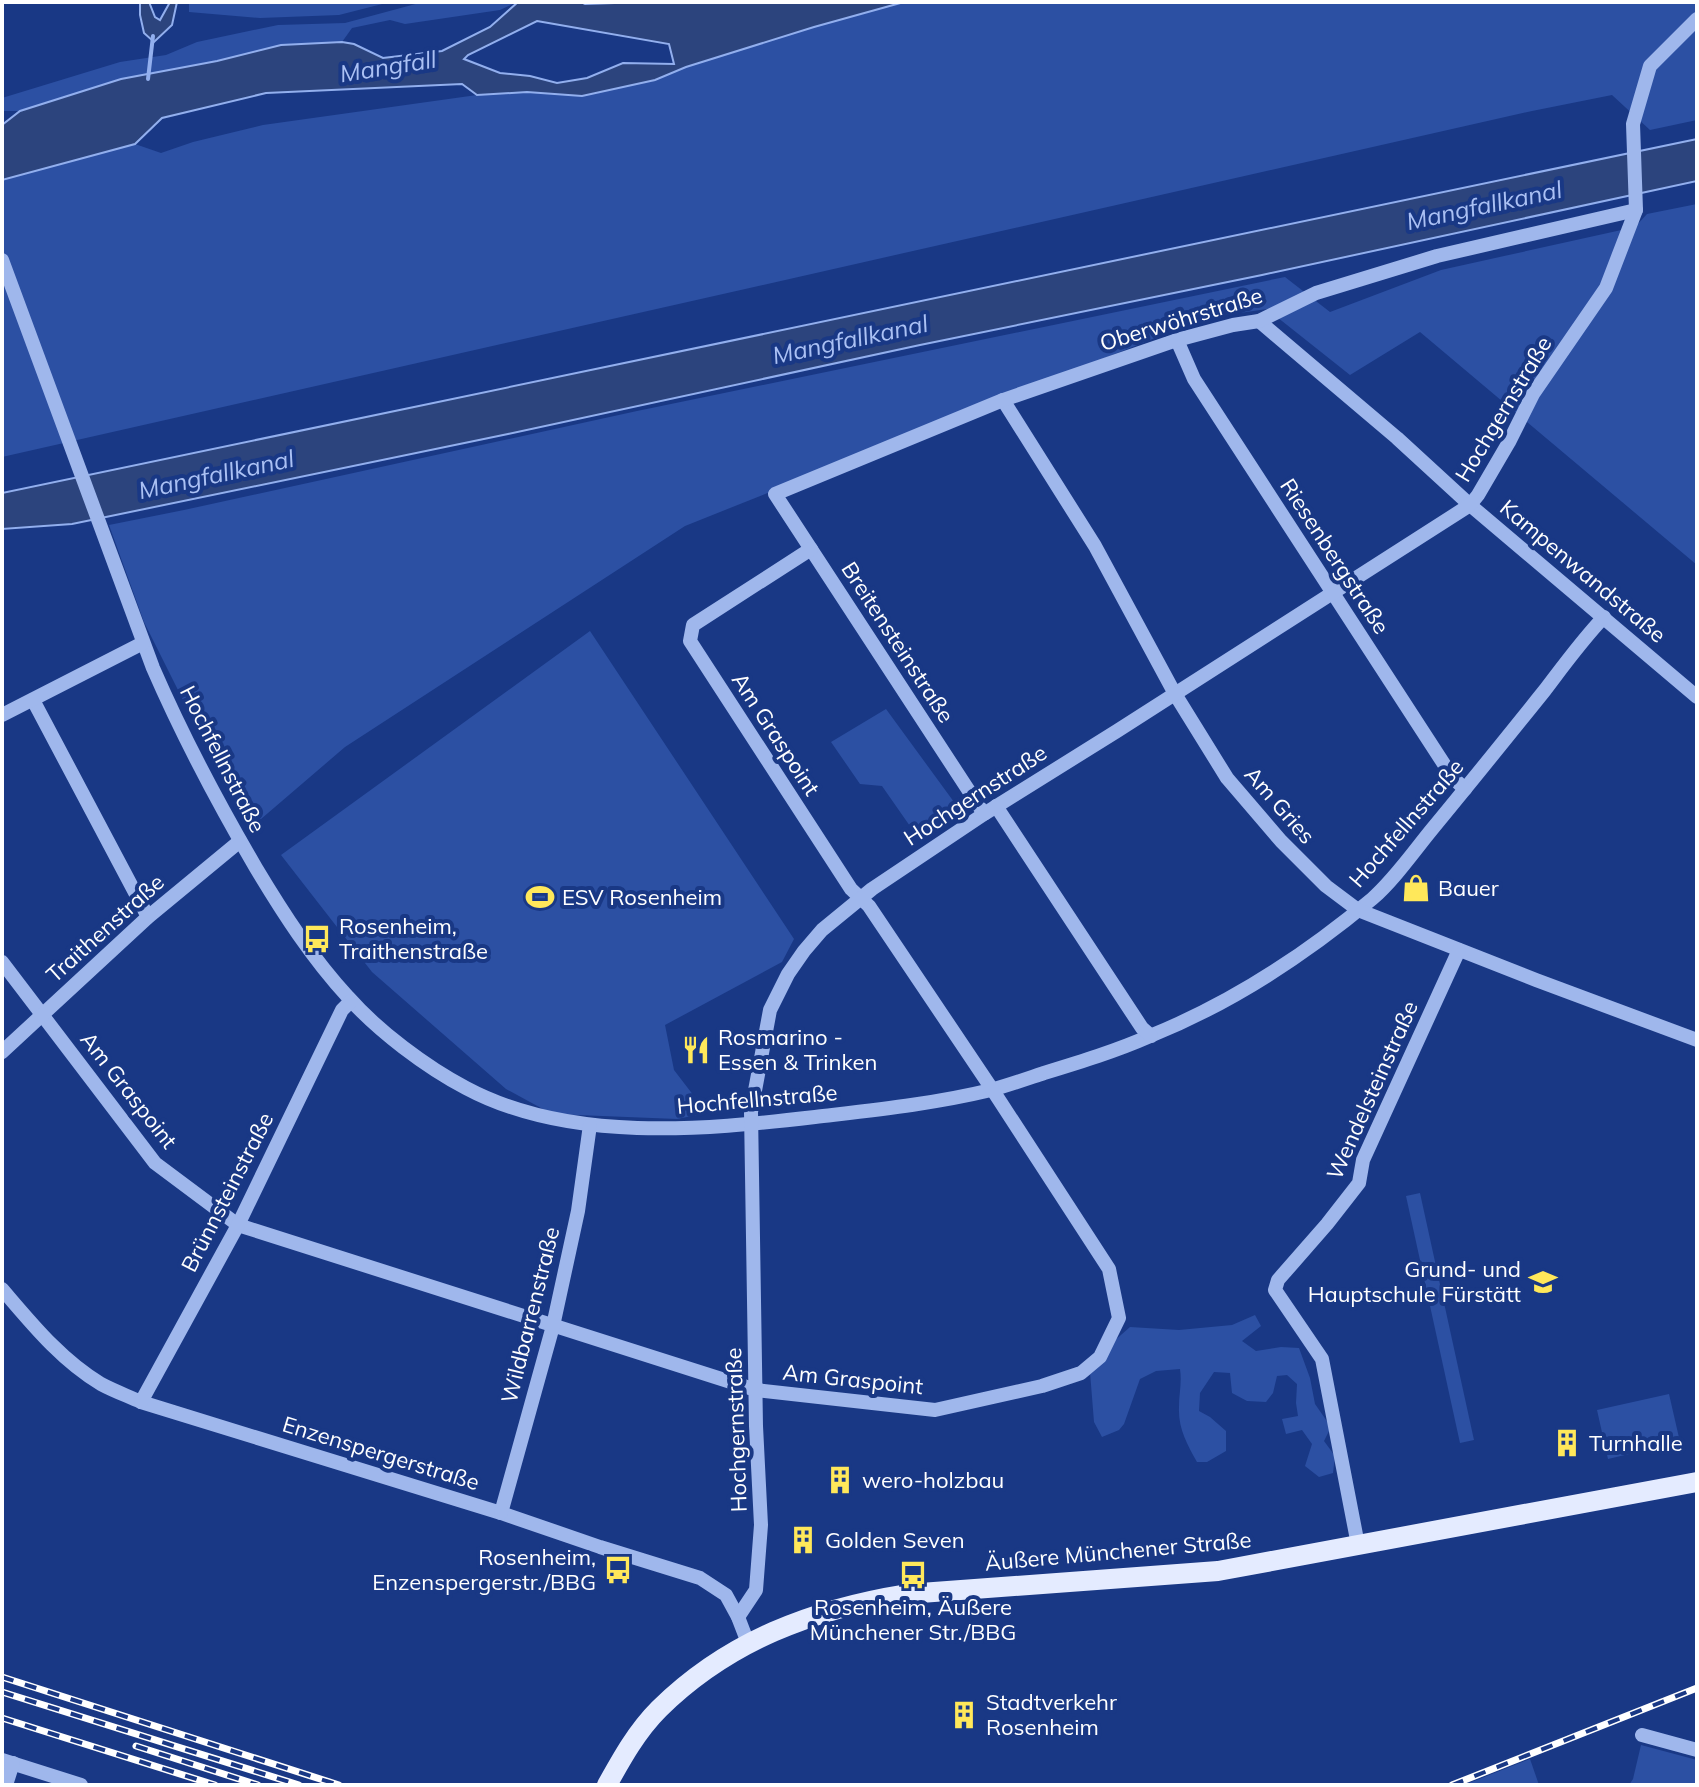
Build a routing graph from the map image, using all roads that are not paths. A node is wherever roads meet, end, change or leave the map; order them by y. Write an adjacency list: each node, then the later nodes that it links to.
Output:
1 (1697, 19): 2 (street)
2 (1636, 207): 4 (street, Oberwöhrstraße); 8 (street, Hochgernstraße)
3 (2, 260): 12 (street, Hochfellnstraße)
4 (1259, 321): 5 (street, Oberwöhrstraße); 8 (street, Kampenwandstraße)
5 (1177, 340): 6 (street, Oberwöhrstraße); 10 (street, Riesenbergstraße)
6 (1003, 400): 7 (street, Oberwöhrstraße); 13 (street, Am Gries)
7 (775, 494): 9 (street, Breitensteinstraße)
8 (1470, 505): 10 (street, Hochgernstraße); 11 (street, Kampenwandstraße)
9 (811, 549): 18 (street, Breitensteinstraße); 20 (street, Am Graspoint)
10 (1332, 592): 13 (street, Hochgernstraße); 17 (street, Riesenbergstraße)
11 (1604, 617): 14 (street, Kampenwandstraße); 17 (street, Hochfellnstraße)
12 (143, 643): 15 (street); 19 (street, Hochfellnstraße)
13 (1175, 694): 18 (street, Hochgernstraße); 21 (street, Am Gries)
14 (1697, 697)
15 (33, 700): 16 (street); 22 (street)
16 (2, 715)
17 (1465, 789): 21 (street, Hochfellnstraße)
18 (990, 810): 20 (street, Hochgernstraße); 27 (street, Breitensteinstraße)
19 (240, 841): 22 (street, Traithenstraße); 25 (street, Hochfellnstraße)
20 (861, 898): 30 (street, Am Graspoint); 32 (street, Hochgernstraße)
21 (1358, 910): 23 (street, Am Gries); 27 (street, Hochfellnstraße)
22 (148, 917): 26 (street, Traithenstraße)
23 (1459, 950): 28 (street, Am Gries); 40 (street, Wendelsteinstraße)
24 (2, 962): 26 (street, Am Graspoint)
25 (351, 1001): 31 (street, Hochfellnstraße); 33 (street, Brünnsteinstraße)
26 (42, 1014): 29 (street, Traithenstraße); 33 (street, Am Graspoint)
27 (1151, 1036): 30 (street, Hochfellnstraße)
28 (1697, 1040)
29 (2, 1052)
30 (992, 1089): 32 (street, Hochfellnstraße); 36 (street, Am Graspoint)
31 (590, 1125): 32 (street, Hochfellnstraße); 35 (street, Wildbarrenstraße)
32 (750, 1125): 36 (street, Hochgernstraße)
33 (238, 1225): 35 (street, Am Graspoint); 37 (street, Brünnsteinstraße)
34 (2, 1289): 37 (street, Enzenspergerstraße)
35 (553, 1326): 36 (street, Am Graspoint); 39 (street, Wildbarrenstraße)
36 (756, 1390): 41 (street, Hochgernstraße)
37 (141, 1402): 39 (street, Enzenspergerstraße)
38 (1697, 1482): 40 (main road, Äußere Münchener Straße)
39 (501, 1513): 41 (street, Enzenspergerstraße)
40 (1358, 1545): 42 (main road, Äußere Münchener Straße)
41 (738, 1617): 42 (street, Enzenspergerstraße)
42 (748, 1643): 48 (main road, Äußere Münchener Straße)
43 (1642, 1735): 44 (street)
44 (1697, 1750)
45 (8, 1762): 46 (street); 47 (street)
46 (6, 1785)
47 (81, 1785)
48 (607, 1785)

